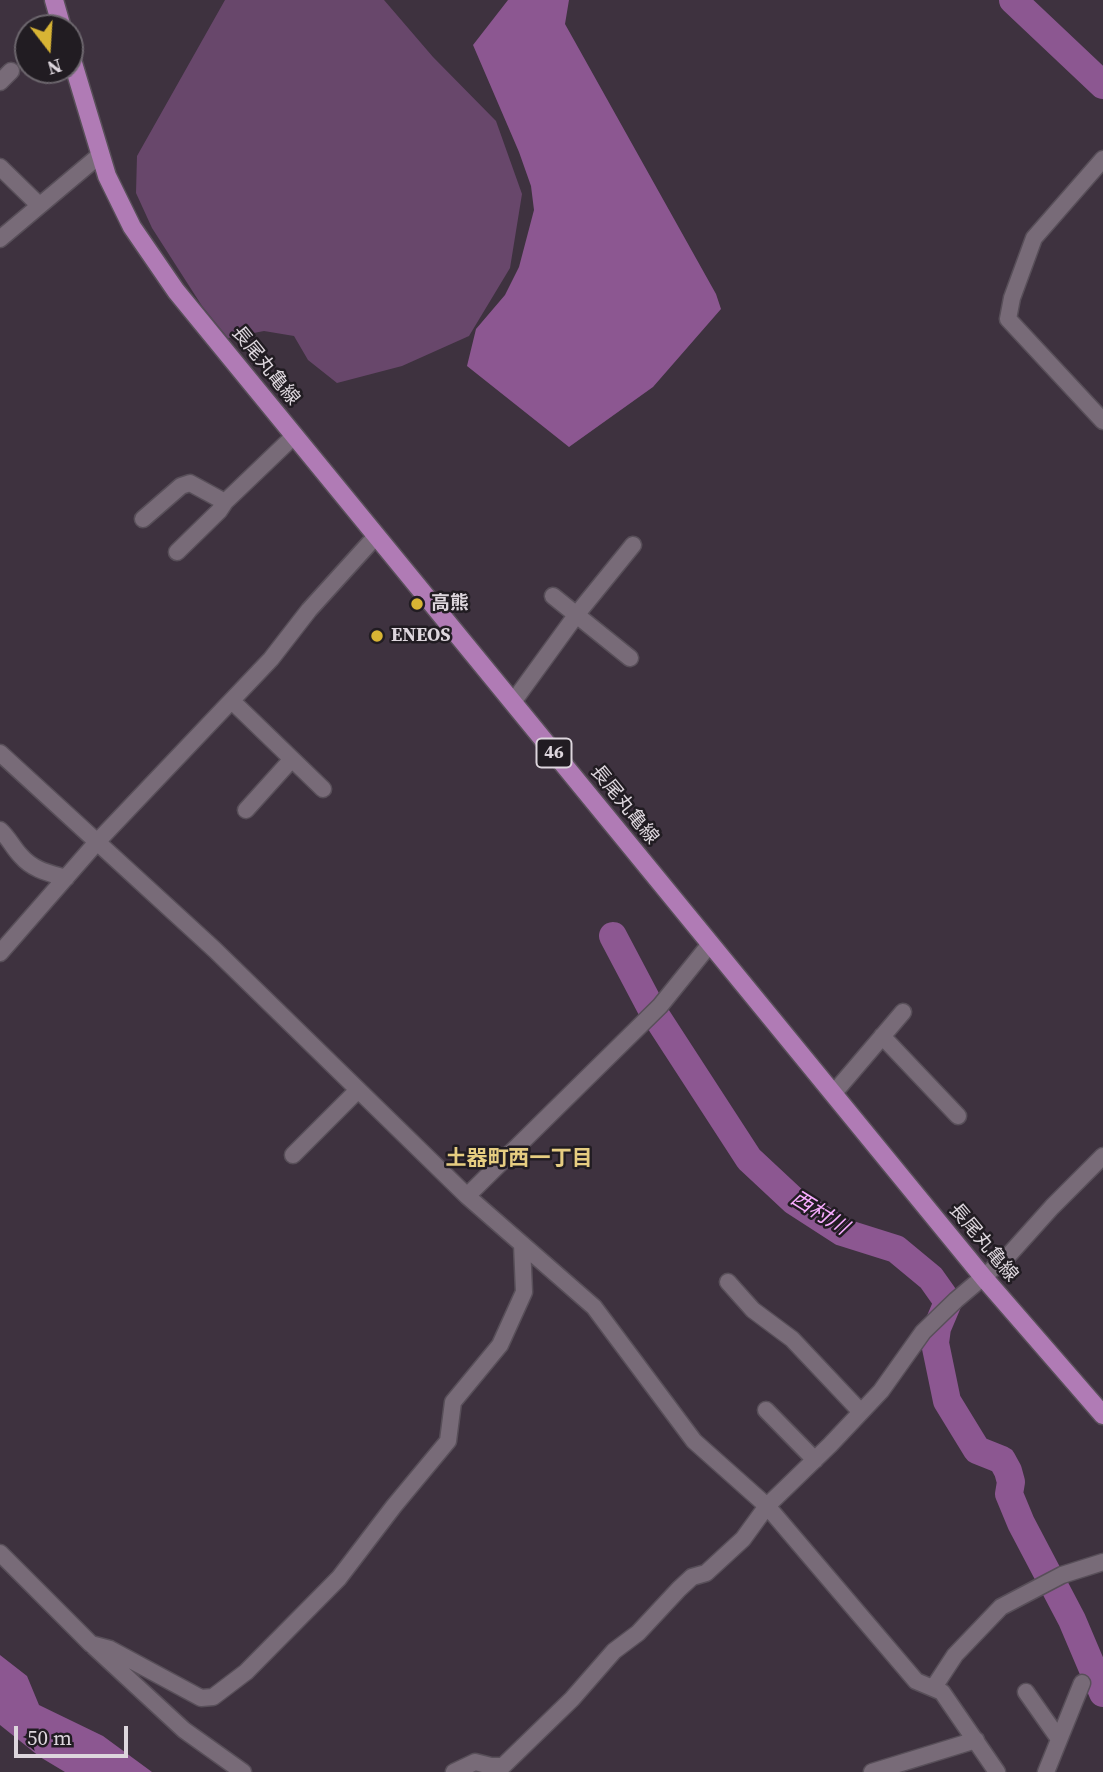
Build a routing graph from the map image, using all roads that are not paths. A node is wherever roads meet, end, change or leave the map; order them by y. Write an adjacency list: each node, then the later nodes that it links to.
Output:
1 (79, 84): 2 (main road, 長尾丸亀線 / 46)
2 (100, 155): 5 (street); 8 (main road, 長尾丸亀線 / 46)
3 (1103, 159): 7 (street)
4 (0, 167): 5 (street)
5 (39, 205): 6 (street)
6 (0, 239)
7 (1103, 421)
8 (295, 435): 9 (street); 11 (main road, 長尾丸亀線 / 46)
9 (225, 502): 10 (street); 13 (street)
10 (143, 519)
11 (376, 536): 17 (street); 18 (main road, 長尾丸亀線 / 46)
12 (633, 545): 15 (street)
13 (177, 552)
14 (553, 596): 15 (street)
15 (577, 614): 16 (street); 18 (street)
16 (630, 657)
17 (232, 701): 20 (street); 24 (street)
18 (513, 702): 26 (main road, 長尾丸亀線 / 46)
19 (0, 753): 24 (street)
20 (292, 759): 21 (street); 22 (street)
21 (323, 789)
22 (246, 810)
23 (0, 830): 25 (street)
24 (97, 842): 25 (street); 30 (street)
25 (66, 878): 27 (street)
26 (710, 944): 31 (main road, 長尾丸亀線 / 46); 35 (street)
27 (0, 953)
28 (902, 1012): 29 (street)
29 (883, 1036): 31 (street); 32 (street)
30 (358, 1090): 33 (street); 35 (street)
31 (833, 1094): 37 (main road, 長尾丸亀線 / 46)
32 (958, 1116)
33 (293, 1154)
34 (1103, 1156): 37 (street)
35 (467, 1196): 36 (street)
36 (522, 1244): 45 (street); 48 (street)
37 (984, 1278): 42 (street); 43 (main road, 長尾丸亀線 / 46)
38 (728, 1282): 39 (street)
39 (810, 1358): 40 (street); 42 (street)
40 (797, 1369)
41 (766, 1410): 44 (street)
42 (860, 1411): 44 (street)
43 (1103, 1415)
44 (815, 1460): 45 (street)
45 (767, 1506): 50 (street); 55 (street)
46 (0, 1553): 48 (street)
47 (1103, 1562): 50 (street)
48 (91, 1644): 54 (street)
49 (1082, 1682): 52 (street)
50 (934, 1687): 53 (street)
51 (1026, 1692): 52 (street)
52 (1059, 1739): 58 (street)
53 (976, 1740): 56 (street); 57 (street)
54 (243, 1772)
55 (454, 1772)
56 (872, 1772)
57 (997, 1772)
58 (1046, 1772)

